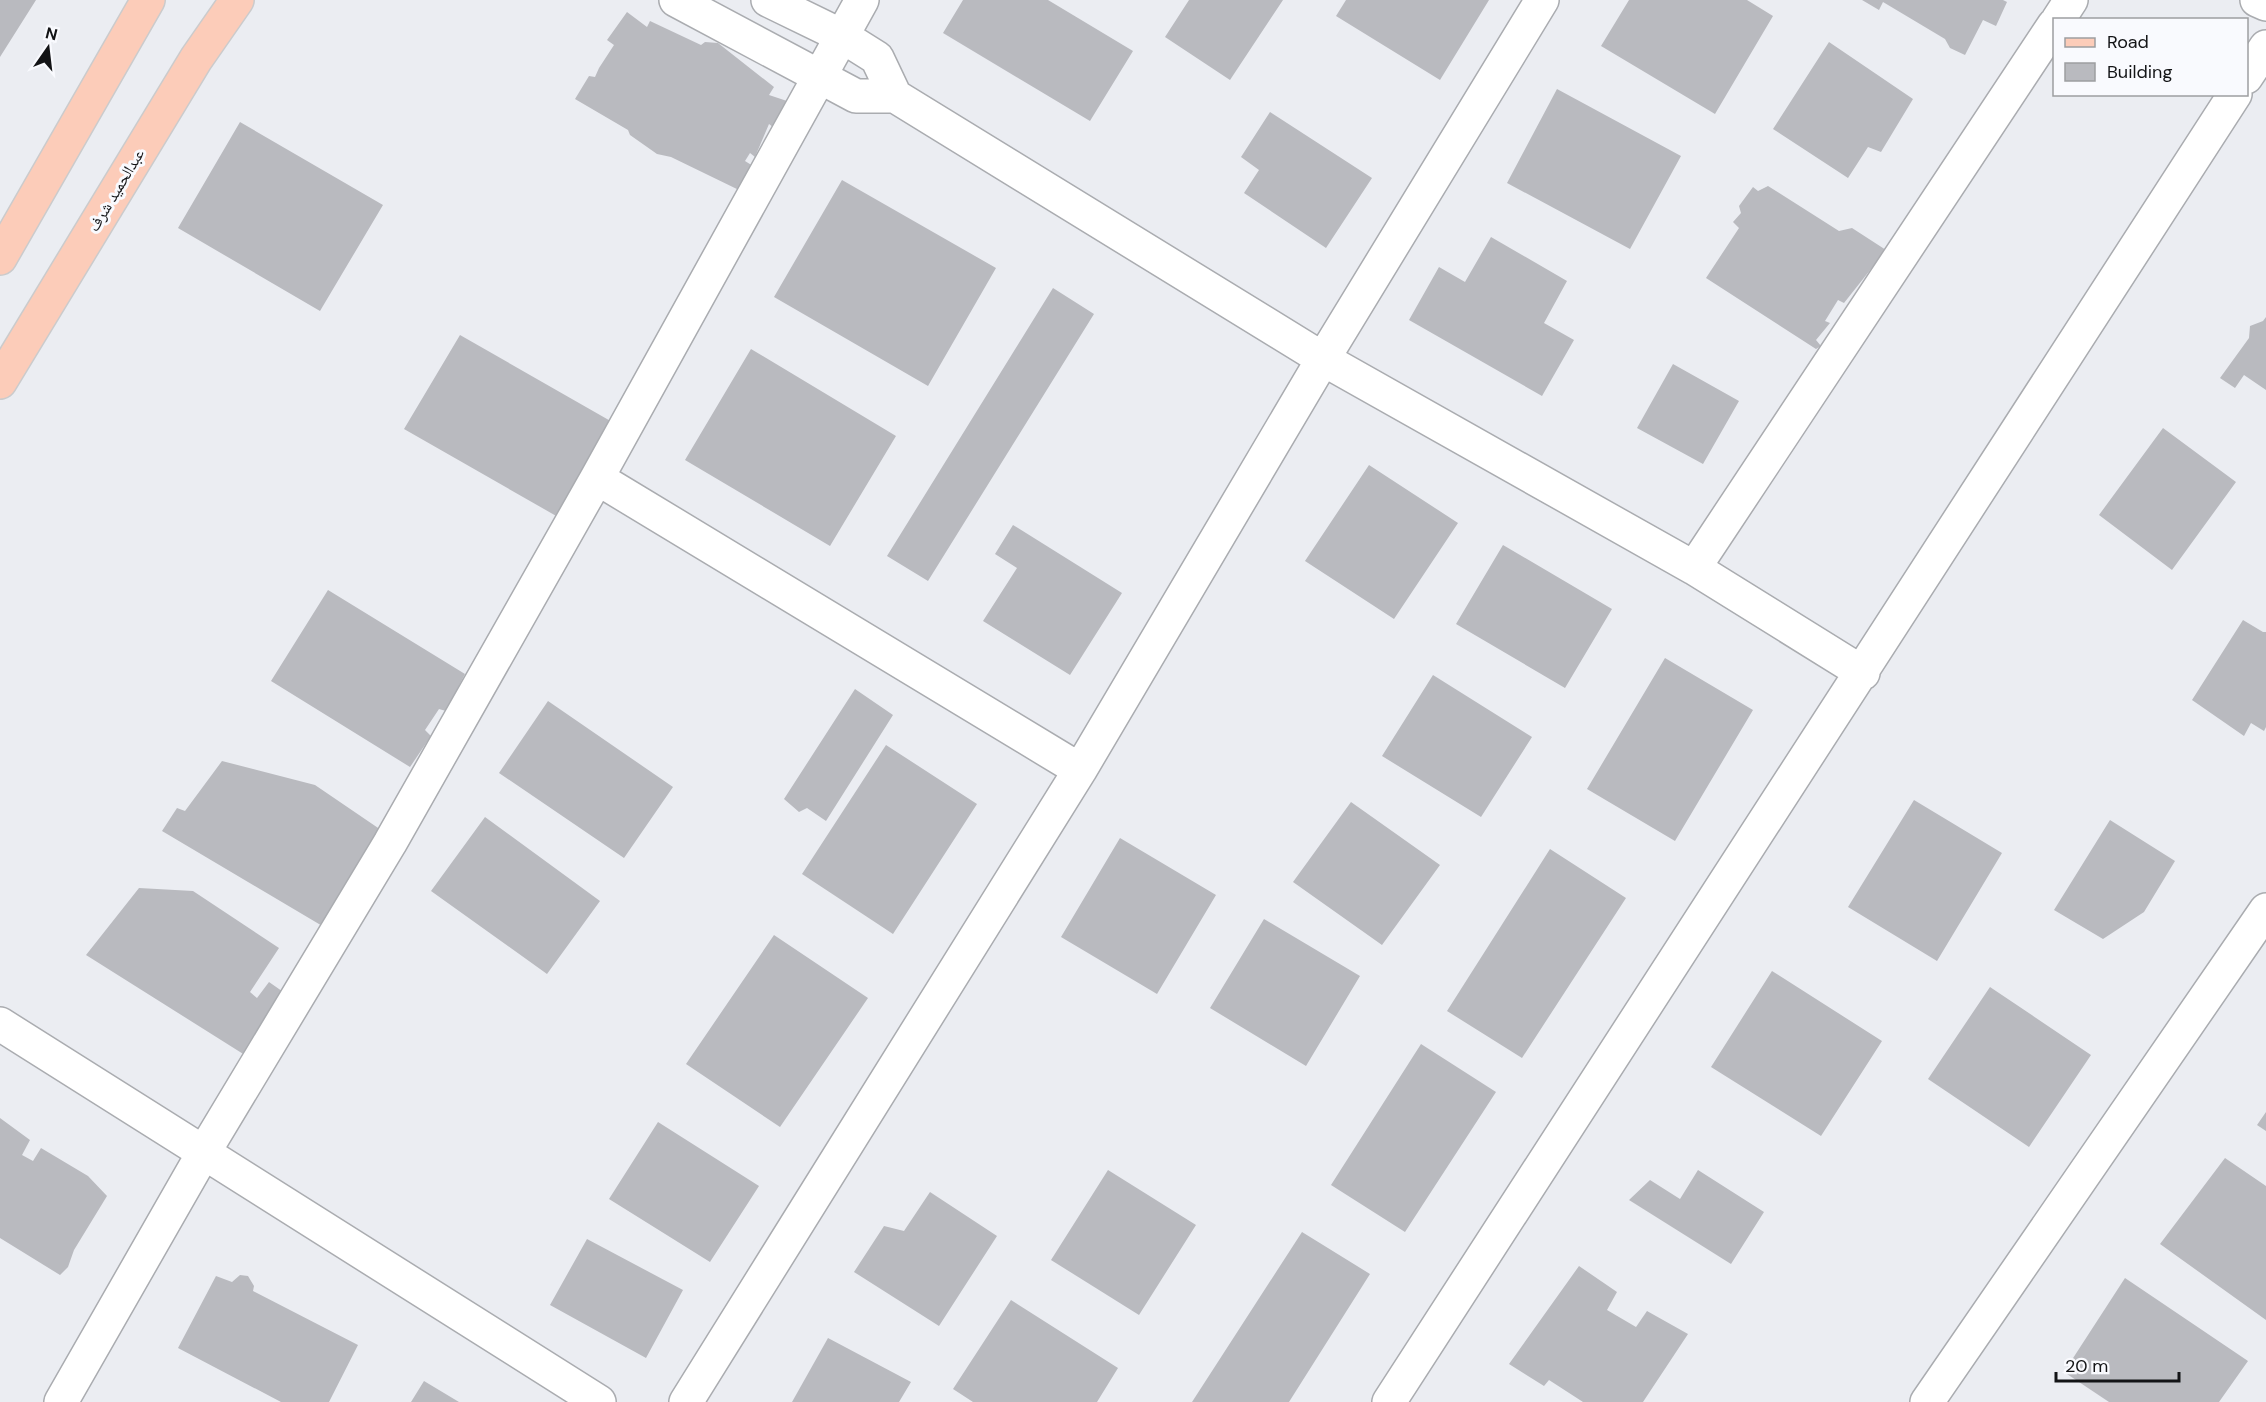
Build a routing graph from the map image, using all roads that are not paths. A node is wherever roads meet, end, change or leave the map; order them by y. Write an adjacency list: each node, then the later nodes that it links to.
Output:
1 (148, 0): 18 (main road)
2 (237, 0): 20 (main road, عبدالحميد شرف)
3 (676, 0): 15 (street)
4 (768, 0): 12 (street)
5 (862, 0): 12 (street)
6 (1542, 0): 19 (street)
7 (2071, 0): 10 (street)
8 (2257, 0): 9 (street)
9 (2266, 4)
10 (2059, 18)
11 (2053, 28): 22 (street)
12 (842, 36): 15 (street); 16 (street)
13 (2266, 47): 14 (street)
14 (2248, 75)
15 (819, 76): 16 (street); 21 (street)
16 (895, 96): 19 (street)
17 (2234, 96): 23 (street)
18 (0, 258)
19 (1323, 358): 22 (street); 24 (street)
20 (0, 382)
21 (597, 478): 24 (street); 27 (street)
22 (1694, 568): 23 (street)
23 (1863, 673): 28 (street)
24 (1080, 770): 31 (street)
25 (2266, 910): 32 (street)
26 (0, 1024): 27 (street)
27 (204, 1152): 29 (street); 30 (street)
28 (1397, 1399)
29 (62, 1402)
30 (600, 1402)
31 (686, 1402)
32 (1927, 1402)

